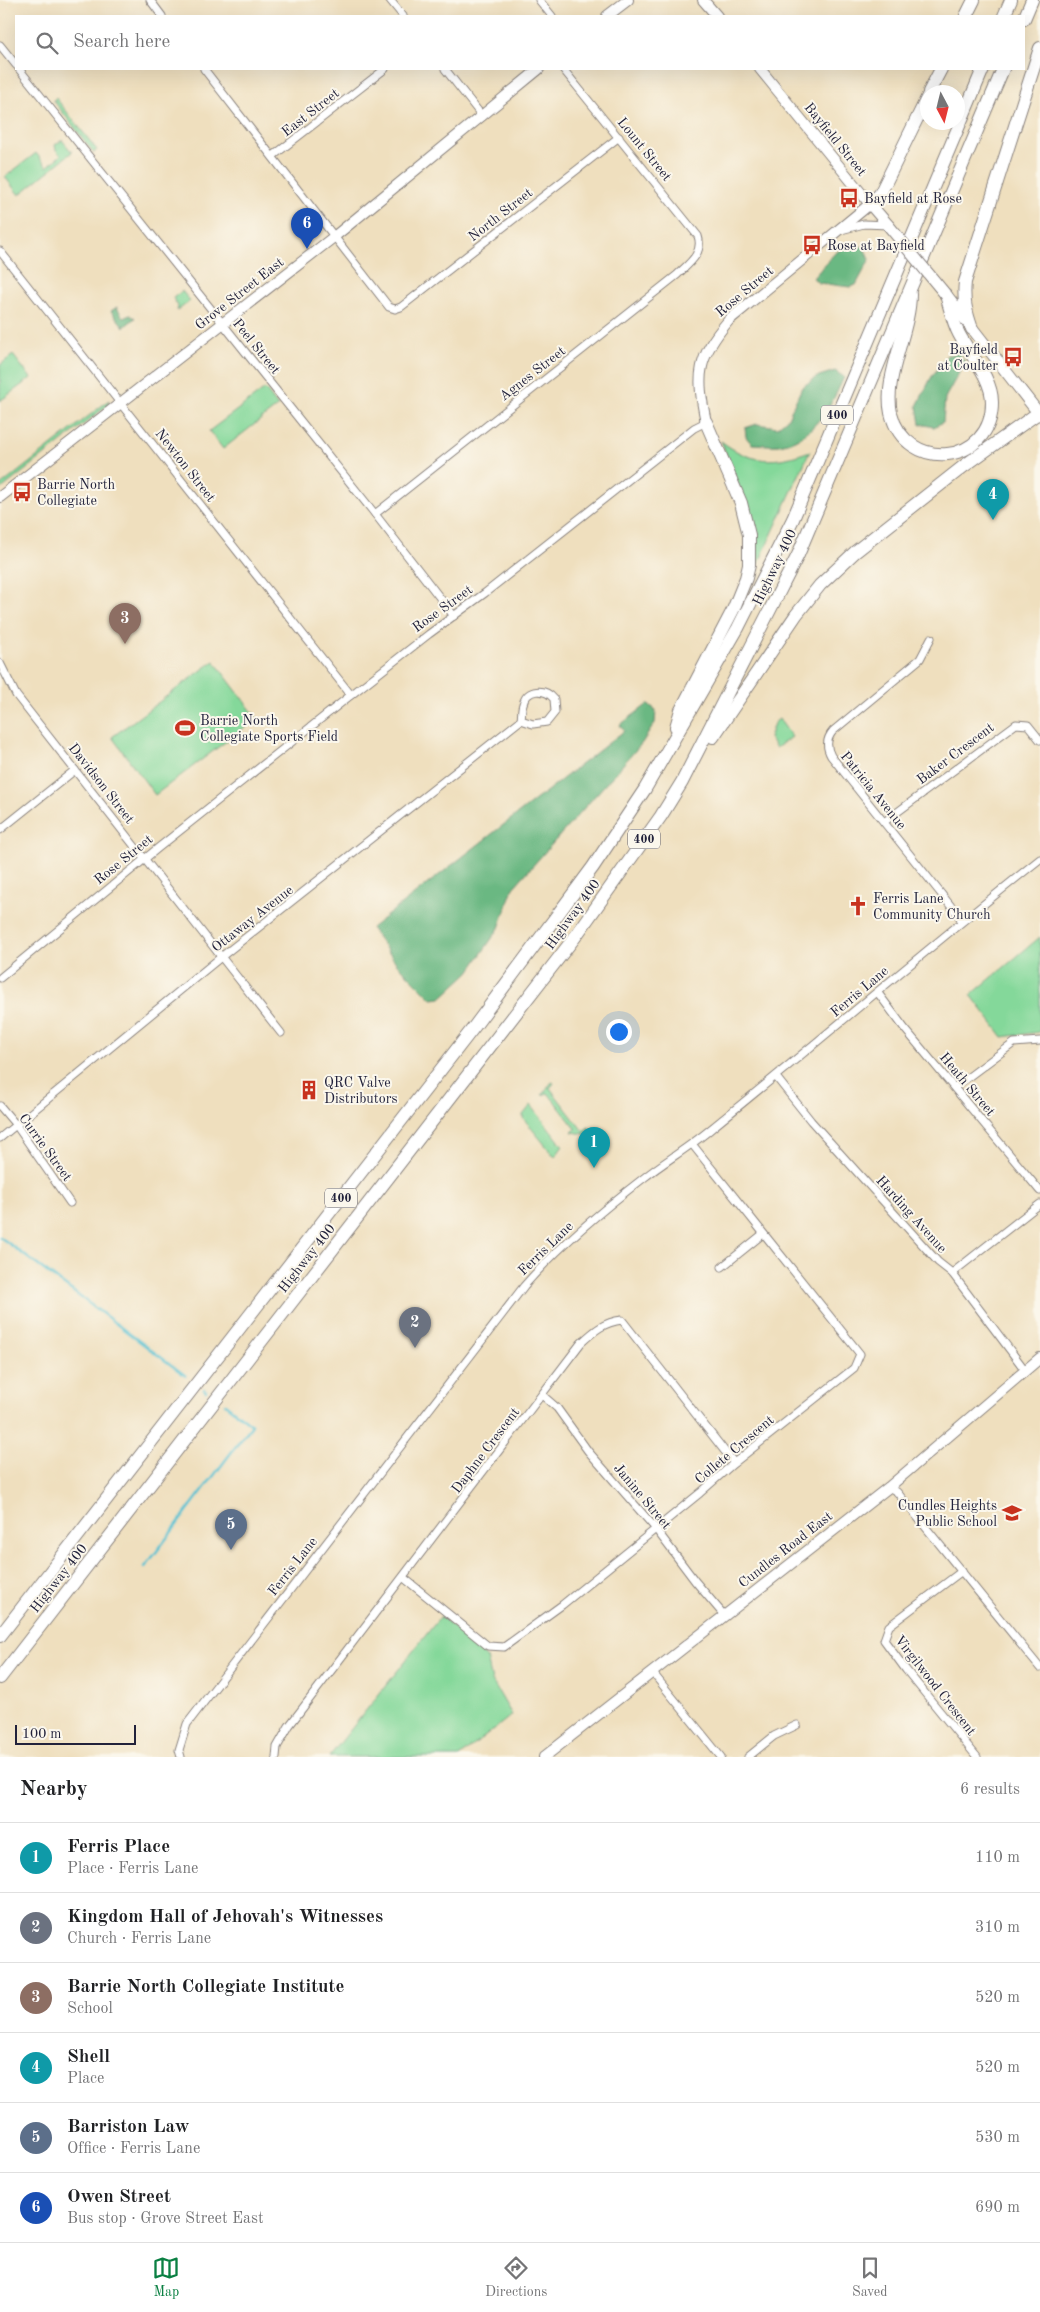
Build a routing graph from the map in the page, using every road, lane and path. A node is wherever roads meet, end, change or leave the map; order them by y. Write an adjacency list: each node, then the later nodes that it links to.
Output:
1 (150, 0): 9 (street)
2 (390, 0): 10 (street)
3 (539, 0): 11 (street)
4 (628, 0): 12 (street)
5 (703, 0): 13 (street)
6 (974, 0): 14 (highway)
7 (1011, 0): 15 (highway)
8 (1032, 0): 16 (highway)
9 (161, 15)
10 (402, 15)
11 (551, 15)
12 (608, 15)
13 (716, 15)
14 (966, 15)
15 (1004, 15)
16 (1025, 17)
17 (0, 45): 19 (street)
18 (1040, 48): 44 (highway)
19 (15, 64)
20 (20, 70): 43 (street, Peel Street)
21 (205, 70): 34 (street)
22 (384, 70): 34 (street, East Street)
23 (446, 70): 32 (street)
24 (538, 70): 32 (street, Grove Street East)
25 (564, 70): 33 (street, Lount Street)
26 (761, 70): 35 (street, Bayfield Street)
27 (940, 70): 30 (highway)
28 (983, 70): 56 (highway, Highway 400 / 400)
29 (1003, 70): 41 (highway, Highway 400 / 400)
30 (933, 85)
31 (920, 111): 35 (highway)
32 (482, 116): 38 (street, Grove Street East)
33 (619, 137): 38 (street, North Street); 39 (street, Lount Street)
34 (273, 156): 38 (street)
35 (870, 204): 36 (main road, Bayfield Street); 37 (street, Rose Street)
36 (888, 225): 37 (street, Rose Street); 42 (main road, Bayfield Street, bridge)
37 (838, 231): 47 (street, Rose Street)
38 (335, 236): 43 (street, Grove Street East)
39 (700, 249): 49 (street, Agnes Street)
40 (0, 251): 45 (street, Newton Street)
41 (910, 286): 42 (highway); 58 (highway, Highway 400 / 400)
42 (946, 295): 44 (main road, Bayfield Street)
43 (222, 323): 45 (street, Grove Street East); 49 (street, Peel Street)
44 (972, 329): 46 (main road, Bayfield Street)
45 (120, 402): 48 (street, Grove Street East); 53 (street, Newton Street)
46 (1039, 413): 58 (highway)
47 (706, 422): 50 (street, Rose Street); 56 (highway)
48 (0, 497)
49 (375, 514): 50 (street, Peel Street)
50 (454, 616): 53 (street, Rose Street)
51 (931, 638): 59 (street, Patricia Avenue)
52 (0, 663): 57 (street, Davidson Street)
53 (351, 695): 61 (street, Rose Street)
54 (521, 720): 54 (street); 64 (street, Ottaway Avenue)
55 (1040, 740): 59 (street, Baker Crescent)
56 (669, 751): 90 (highway, Highway 400 / 400)
57 (74, 770): 60 (street); 61 (street, Davidson Street)
58 (682, 782): 93 (highway, Highway 400 / 400)
59 (884, 822): 63 (street, Patricia Avenue)
60 (0, 830)
61 (145, 859): 64 (street, Davidson Street); 65 (street, Rose Street)
62 (1040, 859): 63 (street, Ferris Lane)
63 (962, 920): 66 (street, Ferris Lane)
64 (221, 957): 67 (street, Davidson Street); 72 (street, Ottaway Avenue)
65 (0, 978)
66 (878, 992): 69 (street, Ferris Lane); 70 (street, Heath Street)
67 (281, 1033)
68 (1040, 1041): 70 (street)
69 (776, 1077): 74 (street, Ferris Lane); 80 (street, Harding Avenue)
70 (955, 1087): 75 (street, Heath Street)
71 (0, 1106): 72 (street, Currie Street)
72 (16, 1125): 73 (street, Ottaway Avenue); 76 (street, Currie Street)
73 (0, 1138)
74 (692, 1144): 78 (street, Collete Crescent); 95 (street, Ferris Lane)
75 (1040, 1191)
76 (70, 1203)
77 (1040, 1204): 80 (street)
78 (763, 1234): 79 (street); 84 (street, Collete Crescent)
79 (722, 1268)
80 (952, 1273): 82 (street, Harding Avenue)
81 (1040, 1358): 82 (street, Cundles Road East)
82 (1025, 1370): 85 (street, Cundles Road East)
83 (542, 1395): 84 (street, Daphne Crescent); 86 (street, Janine Street); 88 (street, Daphne Crescent)
84 (734, 1462): 86 (street, Collete Crescent)
85 (889, 1487): 87 (street); 89 (street, Cundles Road East)
86 (655, 1528): 88 (street, Collete Crescent); 89 (street, Janine Street)
87 (962, 1572): 91 (street); 100 (street, Virgilwood Crescent)
88 (404, 1578): 96 (street, Daphne Crescent)
89 (723, 1614): 92 (street, Cundles Road East)
90 (0, 1636)
91 (1040, 1668)
92 (652, 1672): 97 (street, Cundles Road East); 98 (street)
93 (0, 1678)
94 (797, 1724): 99 (street)
95 (181, 1757)
96 (276, 1757)
97 (544, 1757)
98 (721, 1757)
99 (748, 1757)
100 (977, 1757)

